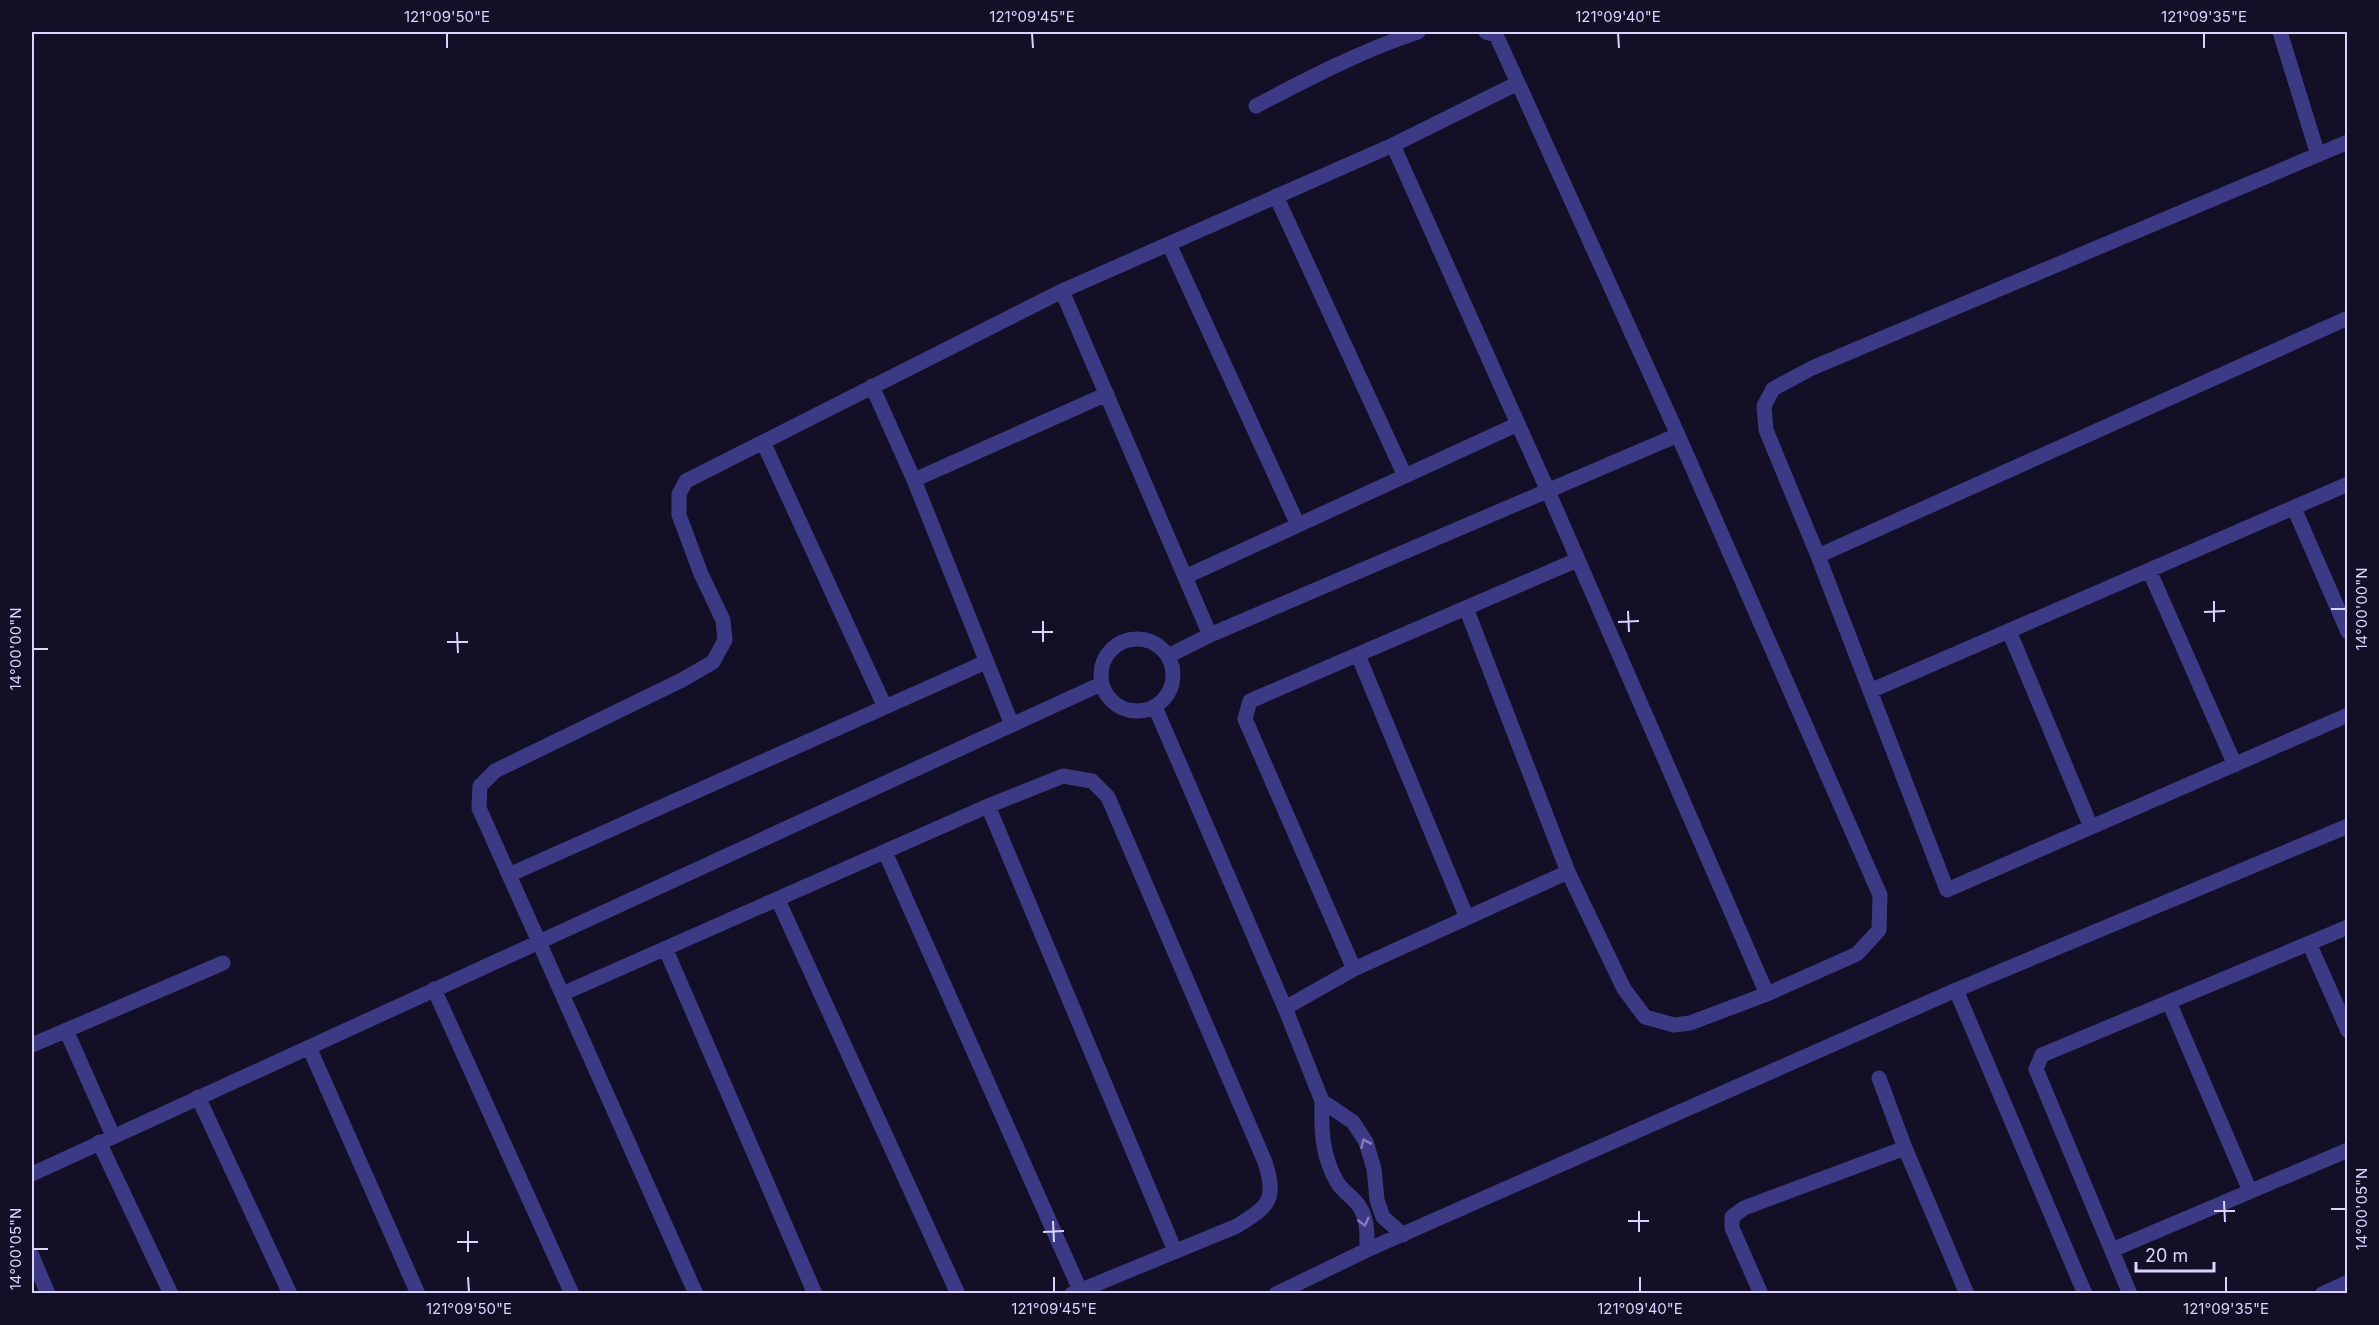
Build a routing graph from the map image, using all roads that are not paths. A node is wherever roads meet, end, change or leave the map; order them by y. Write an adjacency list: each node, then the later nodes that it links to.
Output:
1 (1418, 32): 5 (street)
2 (1486, 32): 4 (street)
3 (2280, 32): 8 (street)
4 (1518, 83): 7 (street); 16 (street)
5 (1256, 106)
6 (2348, 142): 8 (street)
7 (1392, 145): 9 (street); 15 (street)
8 (2318, 155): 24 (street)
9 (1276, 196): 10 (street); 18 (street)
10 (1169, 244): 11 (street); 23 (street)
11 (1062, 291): 13 (street); 14 (street)
12 (2348, 318): 24 (street)
13 (873, 386): 17 (street); 19 (street)
14 (1107, 394): 19 (street); 27 (street)
15 (1518, 424): 18 (street); 21 (street)
16 (1678, 435): 21 (street); 59 (street)
17 (763, 442): 37 (street); 47 (street)
18 (1405, 477): 23 (street)
19 (914, 480): 34 (street)
20 (2348, 484): 22 (street)
21 (1548, 491): 25 (street); 31 (street)
22 (2294, 508): 26 (street); 30 (street)
23 (1298, 525): 27 (street)
24 (1818, 556): 36 (street)
25 (1577, 560): 28 (street); 59 (street)
26 (2149, 570): 29 (street); 41 (street)
27 (1185, 577): 31 (street)
28 (1466, 608): 32 (street); 46 (street)
29 (2009, 631): 36 (street); 44 (street)
30 (2348, 632)
31 (1210, 635): 33 (street)
32 (1358, 655): 49 (street); 55 (street)
33 (1168, 656): 35 (street); 38 (street)
34 (986, 662): 37 (street); 40 (street)
35 (1101, 684): 38 (street); 40 (street)
36 (1870, 691): 44 (street)
37 (885, 707): 47 (street)
38 (1155, 707): 61 (street)
39 (2348, 716): 41 (street)
40 (1012, 725): 51 (street)
41 (2235, 765): 44 (street)
42 (988, 806): 45 (street); 77 (street); 77 (street)
43 (2348, 826): 57 (street)
44 (2091, 827)
45 (885, 852): 48 (street); 80 (street)
46 (1568, 872): 49 (street); 59 (street)
47 (509, 875): 51 (street)
48 (778, 900): 53 (street); 88 (street)
49 (1467, 918): 55 (street)
50 (2348, 927): 52 (street)
51 (539, 942): 56 (street); 58 (street)
52 (2309, 943): 60 (street); 63 (street)
53 (666, 950): 58 (street); 87 (street)
54 (223, 963): 62 (street)
55 (1354, 969): 61 (street)
56 (434, 989): 65 (street); 85 (street)
57 (1956, 990): 74 (street); 92 (street)
58 (562, 994): 86 (street)
59 (1767, 994)
60 (2169, 1002): 73 (street); 76 (street)
61 (1285, 1008): 68 (street)
62 (66, 1030): 64 (street); 69 (street)
63 (2348, 1031)
64 (32, 1045)
65 (309, 1047): 67 (street); 84 (street)
66 (1880, 1078): 70 (street)
67 (198, 1098): 69 (street); 83 (street)
68 (1322, 1101): 74 (street, one-way to 68); 75 (street, one-way to 75)
69 (106, 1139): 72 (street); 82 (street)
70 (1905, 1148): 90 (street); 91 (street)
71 (2348, 1150): 73 (street)
72 (32, 1173)
73 (2250, 1191): 76 (street)
74 (1403, 1234): 75 (street)
75 (1367, 1250): 89 (street)
76 (2112, 1250): 93 (street)
77 (1175, 1251): 80 (street)
78 (32, 1257): 81 (street)
79 (2348, 1282): 94 (street)
80 (1076, 1292)
81 (48, 1293)
82 (171, 1293)
83 (290, 1293)
84 (418, 1293)
85 (572, 1293)
86 (696, 1293)
87 (815, 1293)
88 (958, 1293)
89 (1276, 1293)
90 (1761, 1293)
91 (1967, 1293)
92 (2085, 1293)
93 (2130, 1293)
94 (2322, 1293)

